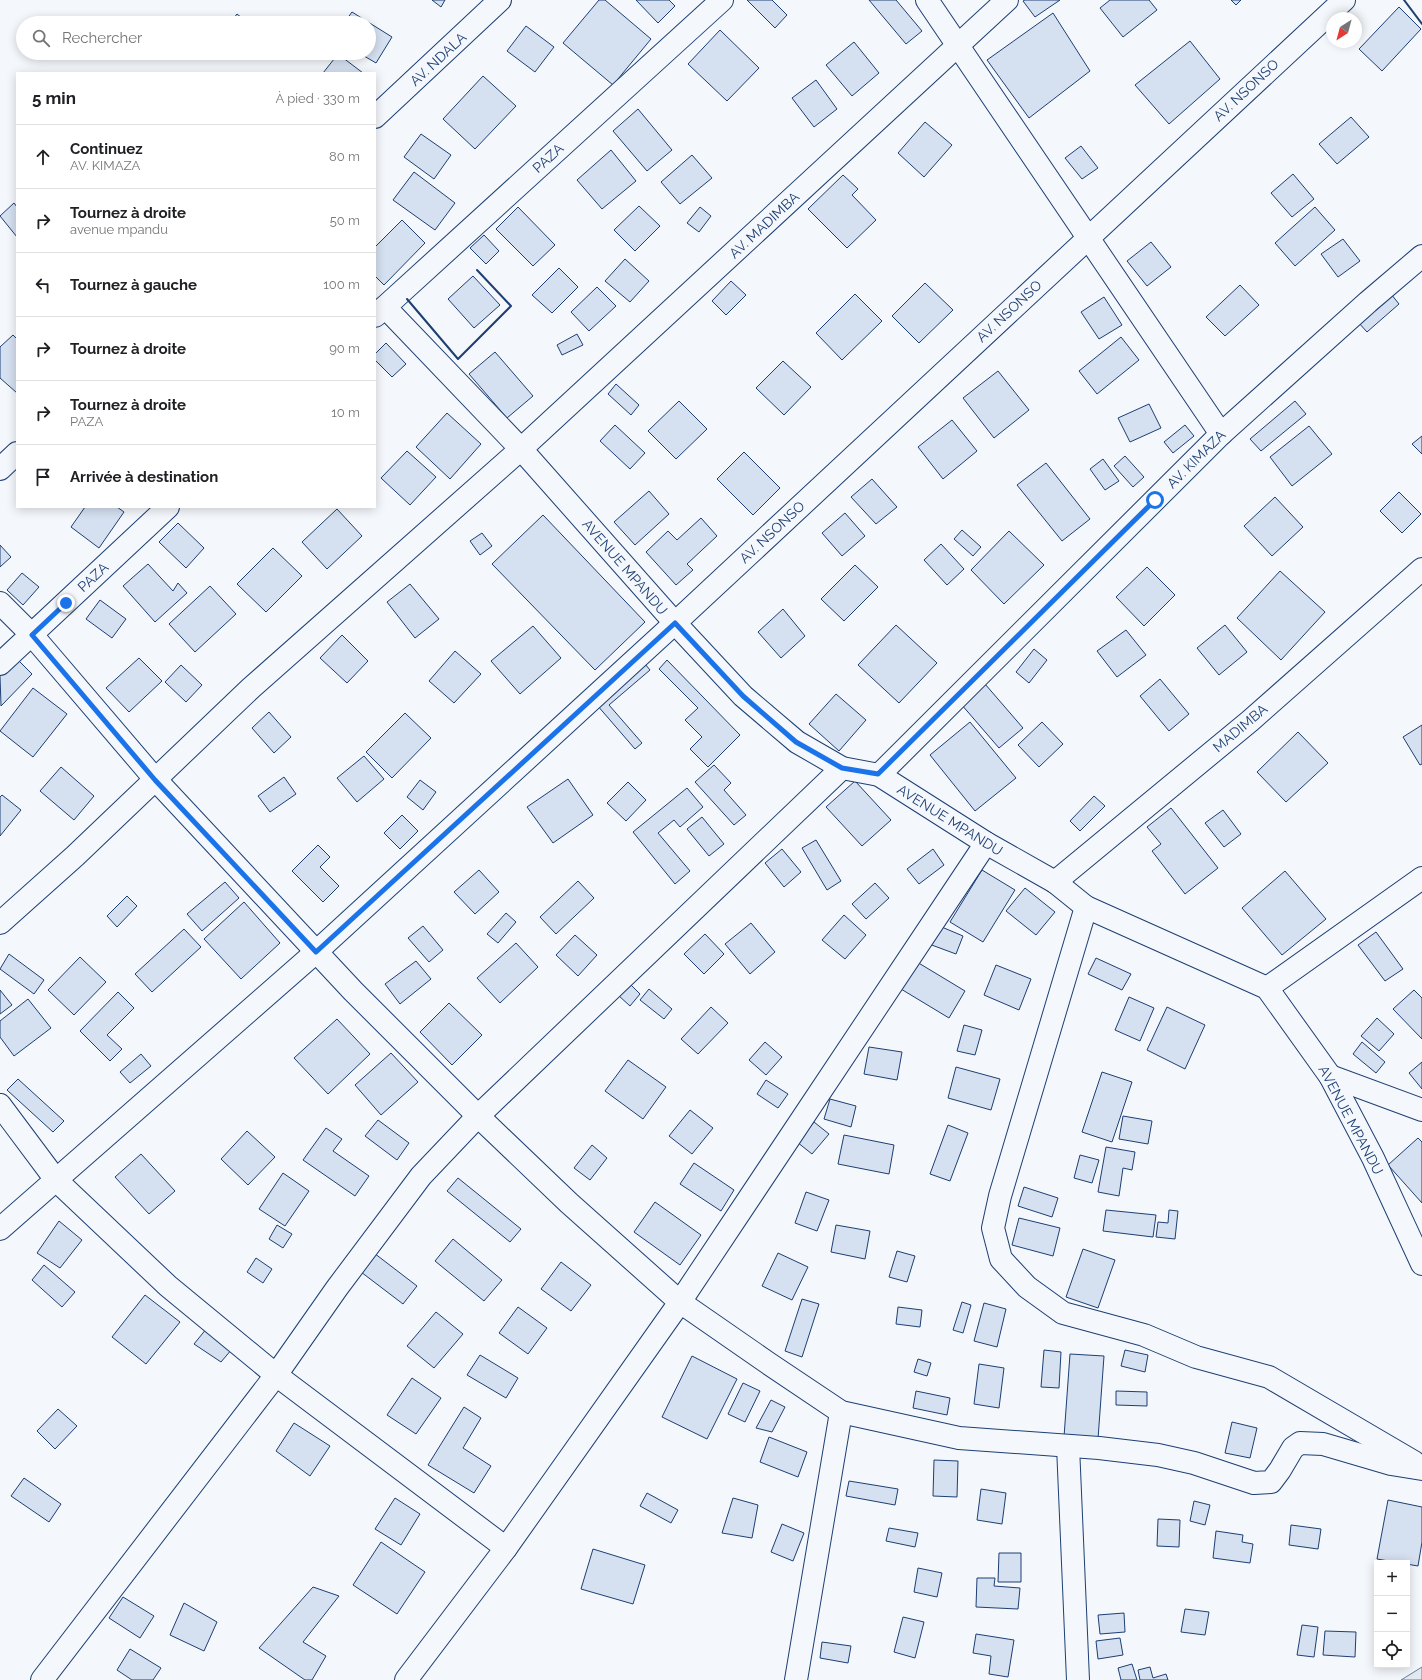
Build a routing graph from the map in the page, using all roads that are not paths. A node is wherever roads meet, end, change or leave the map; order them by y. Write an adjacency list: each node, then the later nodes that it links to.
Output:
1 (500, 0): 7 (street, AV. NDALA)
2 (722, 0): 10 (street, PAZA)
3 (927, 0): 6 (street)
4 (1007, 0): 6 (street, AV. MADIMBA)
5 (1344, 0): 8 (street, AV. NSONSO)
6 (959, 46): 8 (street); 12 (street, AV. MADIMBA)
7 (376, 116)
8 (1088, 237): 11 (street); 18 (street, AV. NSONSO)
9 (1422, 256): 11 (street, AV. KIMAZA)
10 (380, 311): 12 (street, AVENUE MPANDU)
11 (1221, 434): 22 (street, AV. KIMAZA)
12 (521, 449): 18 (street, AVENUE MPANDU); 23 (street, AV. MADIMBA)
13 (16, 454): 14 (street)
14 (0, 469)
15 (167, 508): 19 (street, PAZA)
16 (1422, 569): 26 (street, MADIMBA)
17 (0, 603): 19 (street)
18 (675, 623): 21 (street, AVENUE MPANDU); 29 (street, AV. NSONSO)
19 (32, 635): 20 (street, PAZA); 23 (street)
20 (0, 664)
21 (842, 768): 22 (street, AVENUE MPANDU); 34 (street)
22 (878, 774): 24 (street, AVENUE MPANDU)
23 (155, 780): 28 (street, AV. MADIMBA); 29 (street)
24 (986, 843): 26 (street, AVENUE MPANDU); 38 (street)
25 (1422, 878): 30 (street)
26 (1055, 882): 27 (street, AVENUE MPANDU)
27 (1086, 907): 30 (street, AVENUE MPANDU); 42 (street)
28 (0, 923)
29 (316, 952): 34 (street); 35 (street, AV. NSONSO)
30 (1267, 988): 31 (street, AVENUE MPANDU)
31 (1330, 1076): 33 (street); 37 (street, AVENUE MPANDU)
32 (0, 1106): 35 (street)
33 (1422, 1110)
34 (478, 1116): 38 (street); 39 (street)
35 (56, 1180): 36 (street, AV. NSONSO); 39 (street)
36 (0, 1229)
37 (1422, 1264)
38 (680, 1302): 40 (street); 43 (street)
39 (276, 1376): 43 (street); 44 (street)
40 (841, 1412): 41 (street); 46 (street)
41 (1068, 1446): 42 (street); 47 (street)
42 (1422, 1467)
43 (506, 1548): 45 (street)
44 (42, 1680)
45 (406, 1680)
46 (796, 1680)
47 (1078, 1680)

